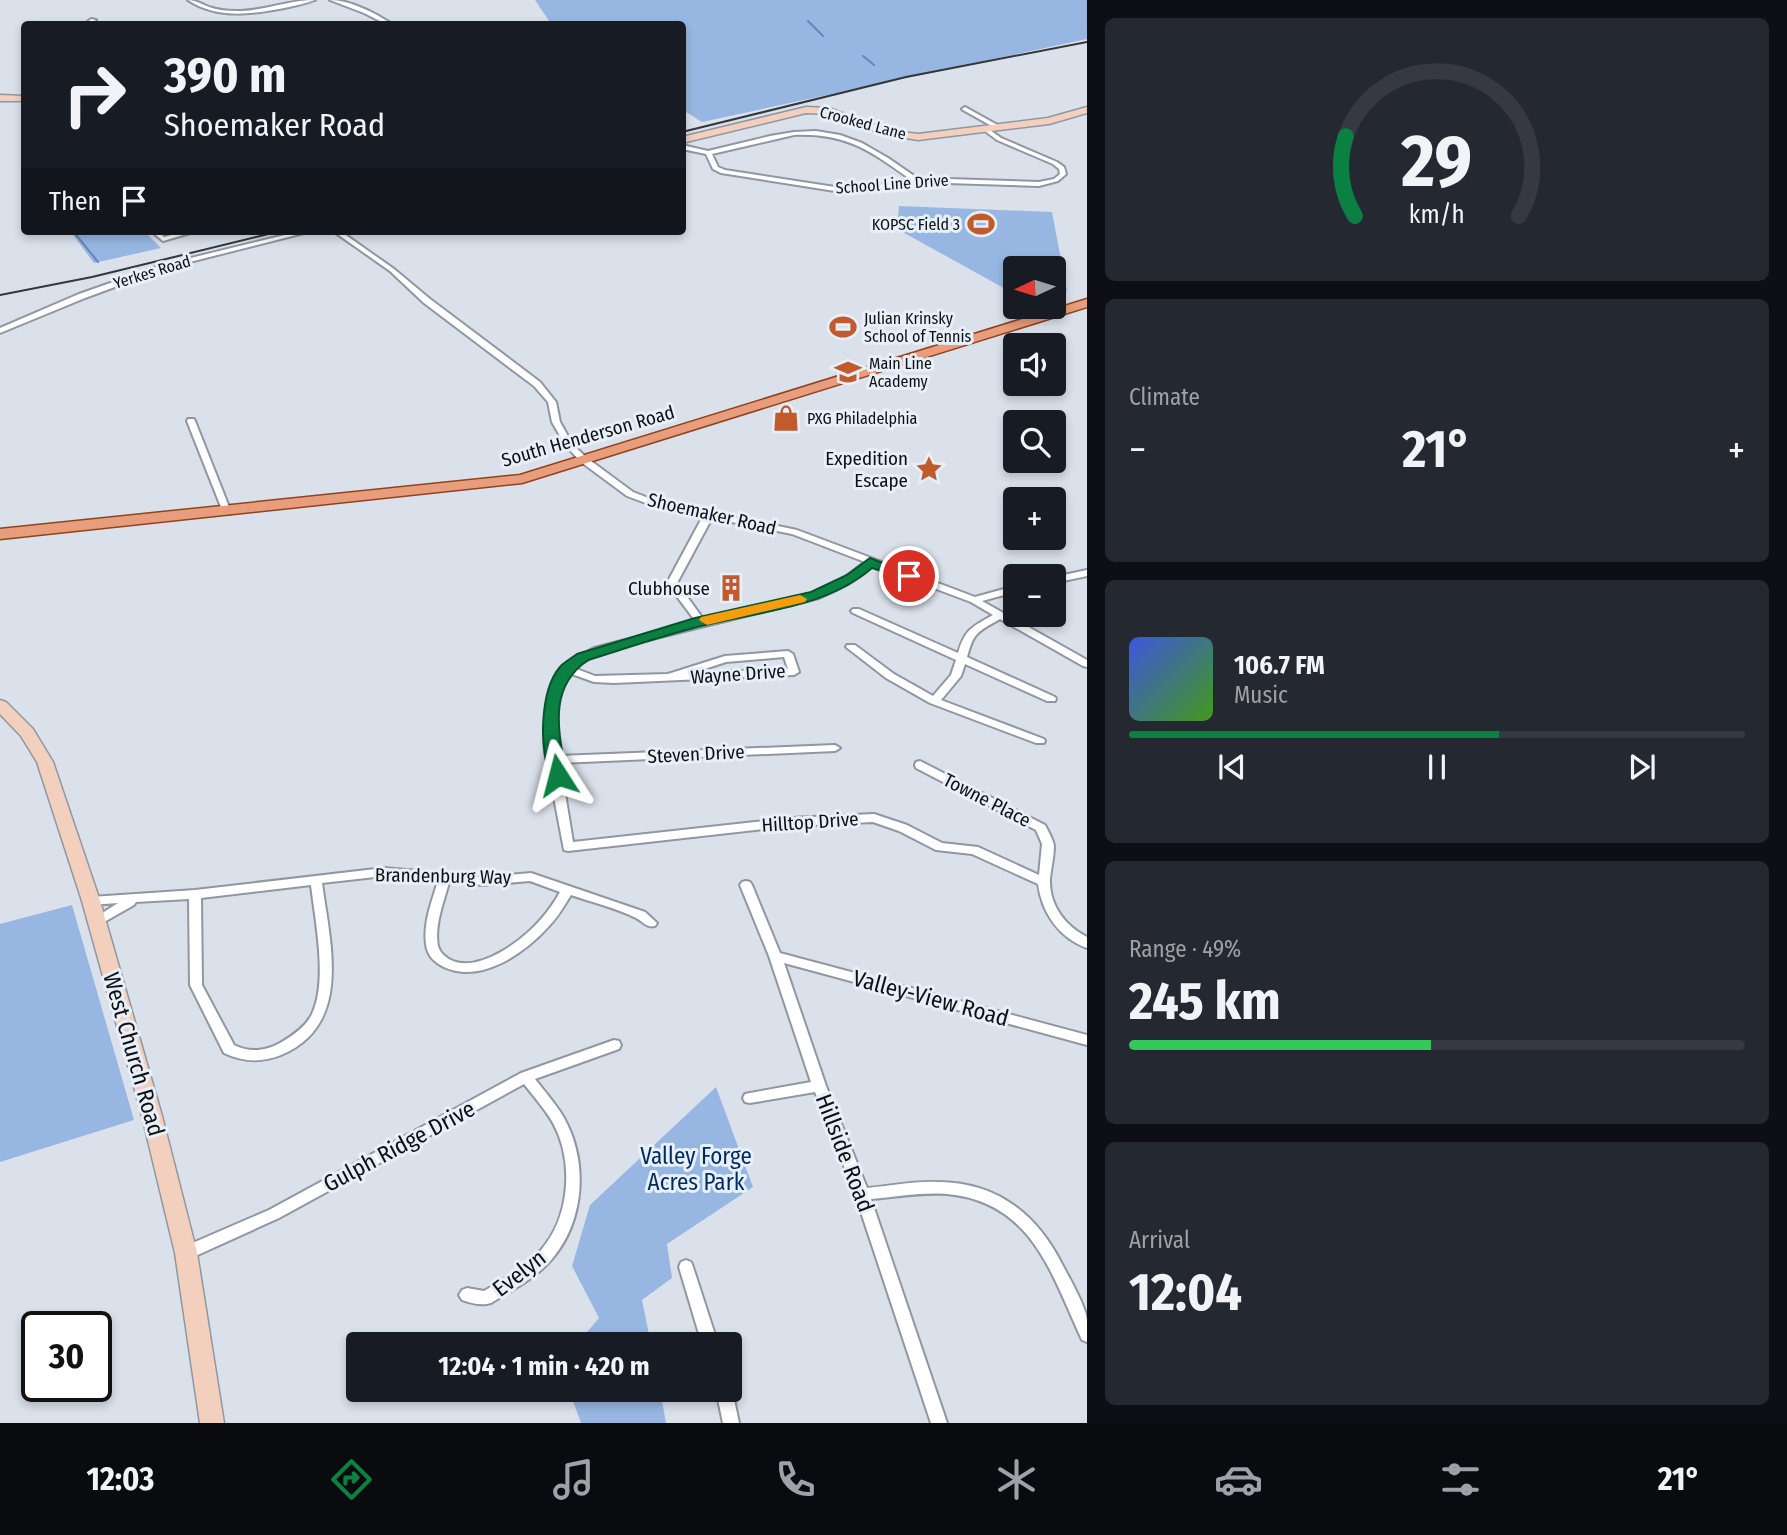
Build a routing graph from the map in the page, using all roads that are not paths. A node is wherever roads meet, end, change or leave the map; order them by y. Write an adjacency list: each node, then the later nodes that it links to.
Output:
1 (190, 0): 2 (street)
2 (313, 0)
3 (332, 0): 4 (street)
4 (383, 21)
5 (0, 98): 6 (street)
6 (21, 99)
7 (965, 109): 9 (street)
8 (1087, 110): 9 (street, Crooked Lane)
9 (999, 128): 10 (street, Crooked Lane)
10 (987, 130): 11 (street, Crooked Lane); 14 (street, School Line Drive)
11 (686, 139)
12 (686, 148): 13 (street, School Line Drive)
13 (708, 153): 14 (street, School Line Drive); 14 (street)
14 (915, 180)
15 (158, 235): 16 (street)
16 (178, 235)
17 (292, 235): 20 (street, Yerkes Road)
18 (343, 235): 22 (street, Shoemaker Road)
19 (1087, 303): 22 (main road, South Henderson Road)
20 (0, 331)
21 (191, 421): 23 (street)
22 (584, 460): 23 (main road, South Henderson Road); 24 (street, Shoemaker Road)
23 (227, 512): 25 (main road, South Henderson Road)
24 (709, 514): 26 (street, Shoemaker Road); 33 (street)
25 (0, 534)
26 (870, 562): 30 (street, Shoemaker Road); 33 (street)
27 (1087, 573): 28 (street)
28 (1066, 577)
29 (1003, 592): 30 (street)
30 (974, 600): 32 (street, Shoemaker Road)
31 (856, 611): 35 (street)
32 (1001, 614): 35 (street); 36 (street, Shoemaker Road)
33 (701, 621): 37 (street)
34 (851, 647): 40 (street)
35 (962, 658): 39 (street); 40 (street)
36 (1087, 664)
37 (566, 668): 38 (street, Wayne Drive); 44 (street)
38 (664, 678): 38 (street, Wayne Drive)
39 (1051, 699)
40 (934, 701): 42 (street)
41 (0, 705): 53 (street, West Church Road)
42 (1040, 741)
43 (835, 748): 44 (street, Steven Drive)
44 (556, 760): 48 (street, Hilltop Drive)
45 (920, 765): 48 (street, Towne Place)
46 (445, 876): 47 (street, Brandenburg Way); 50 (street, Brandenburg Way); 50 (street)
47 (316, 881): 51 (street, Brandenburg Way); 51 (street)
48 (1044, 882): 56 (street)
49 (746, 885): 57 (street, Hillside Road)
50 (568, 890): 55 (street, Brandenburg Way)
51 (195, 894): 52 (street, Brandenburg Way)
52 (143, 898): 53 (street, Brandenburg Way); 54 (street, Brandenburg Way)
53 (91, 901): 54 (street, West Church Road)
54 (97, 922): 64 (street, West Church Road)
55 (651, 923)
56 (1087, 943)
57 (775, 956): 58 (street, Valley-View Road); 61 (street, Hillside Road)
58 (1087, 1040)
59 (614, 1045): 60 (street, Gulph Ridge Drive)
60 (526, 1077): 64 (street, Gulph Ridge Drive); 66 (street, Evelyn)
61 (819, 1086): 62 (street); 63 (street, Hillside Road)
62 (750, 1098)
63 (862, 1195): 68 (street); 72 (street, Hillside Road)
64 (186, 1253): 70 (street, West Church Road)
65 (686, 1268): 67 (street)
66 (467, 1295)
67 (706, 1332)
68 (1087, 1335)
69 (727, 1402): 71 (street)
70 (212, 1423)
71 (731, 1423)
72 (939, 1423)

